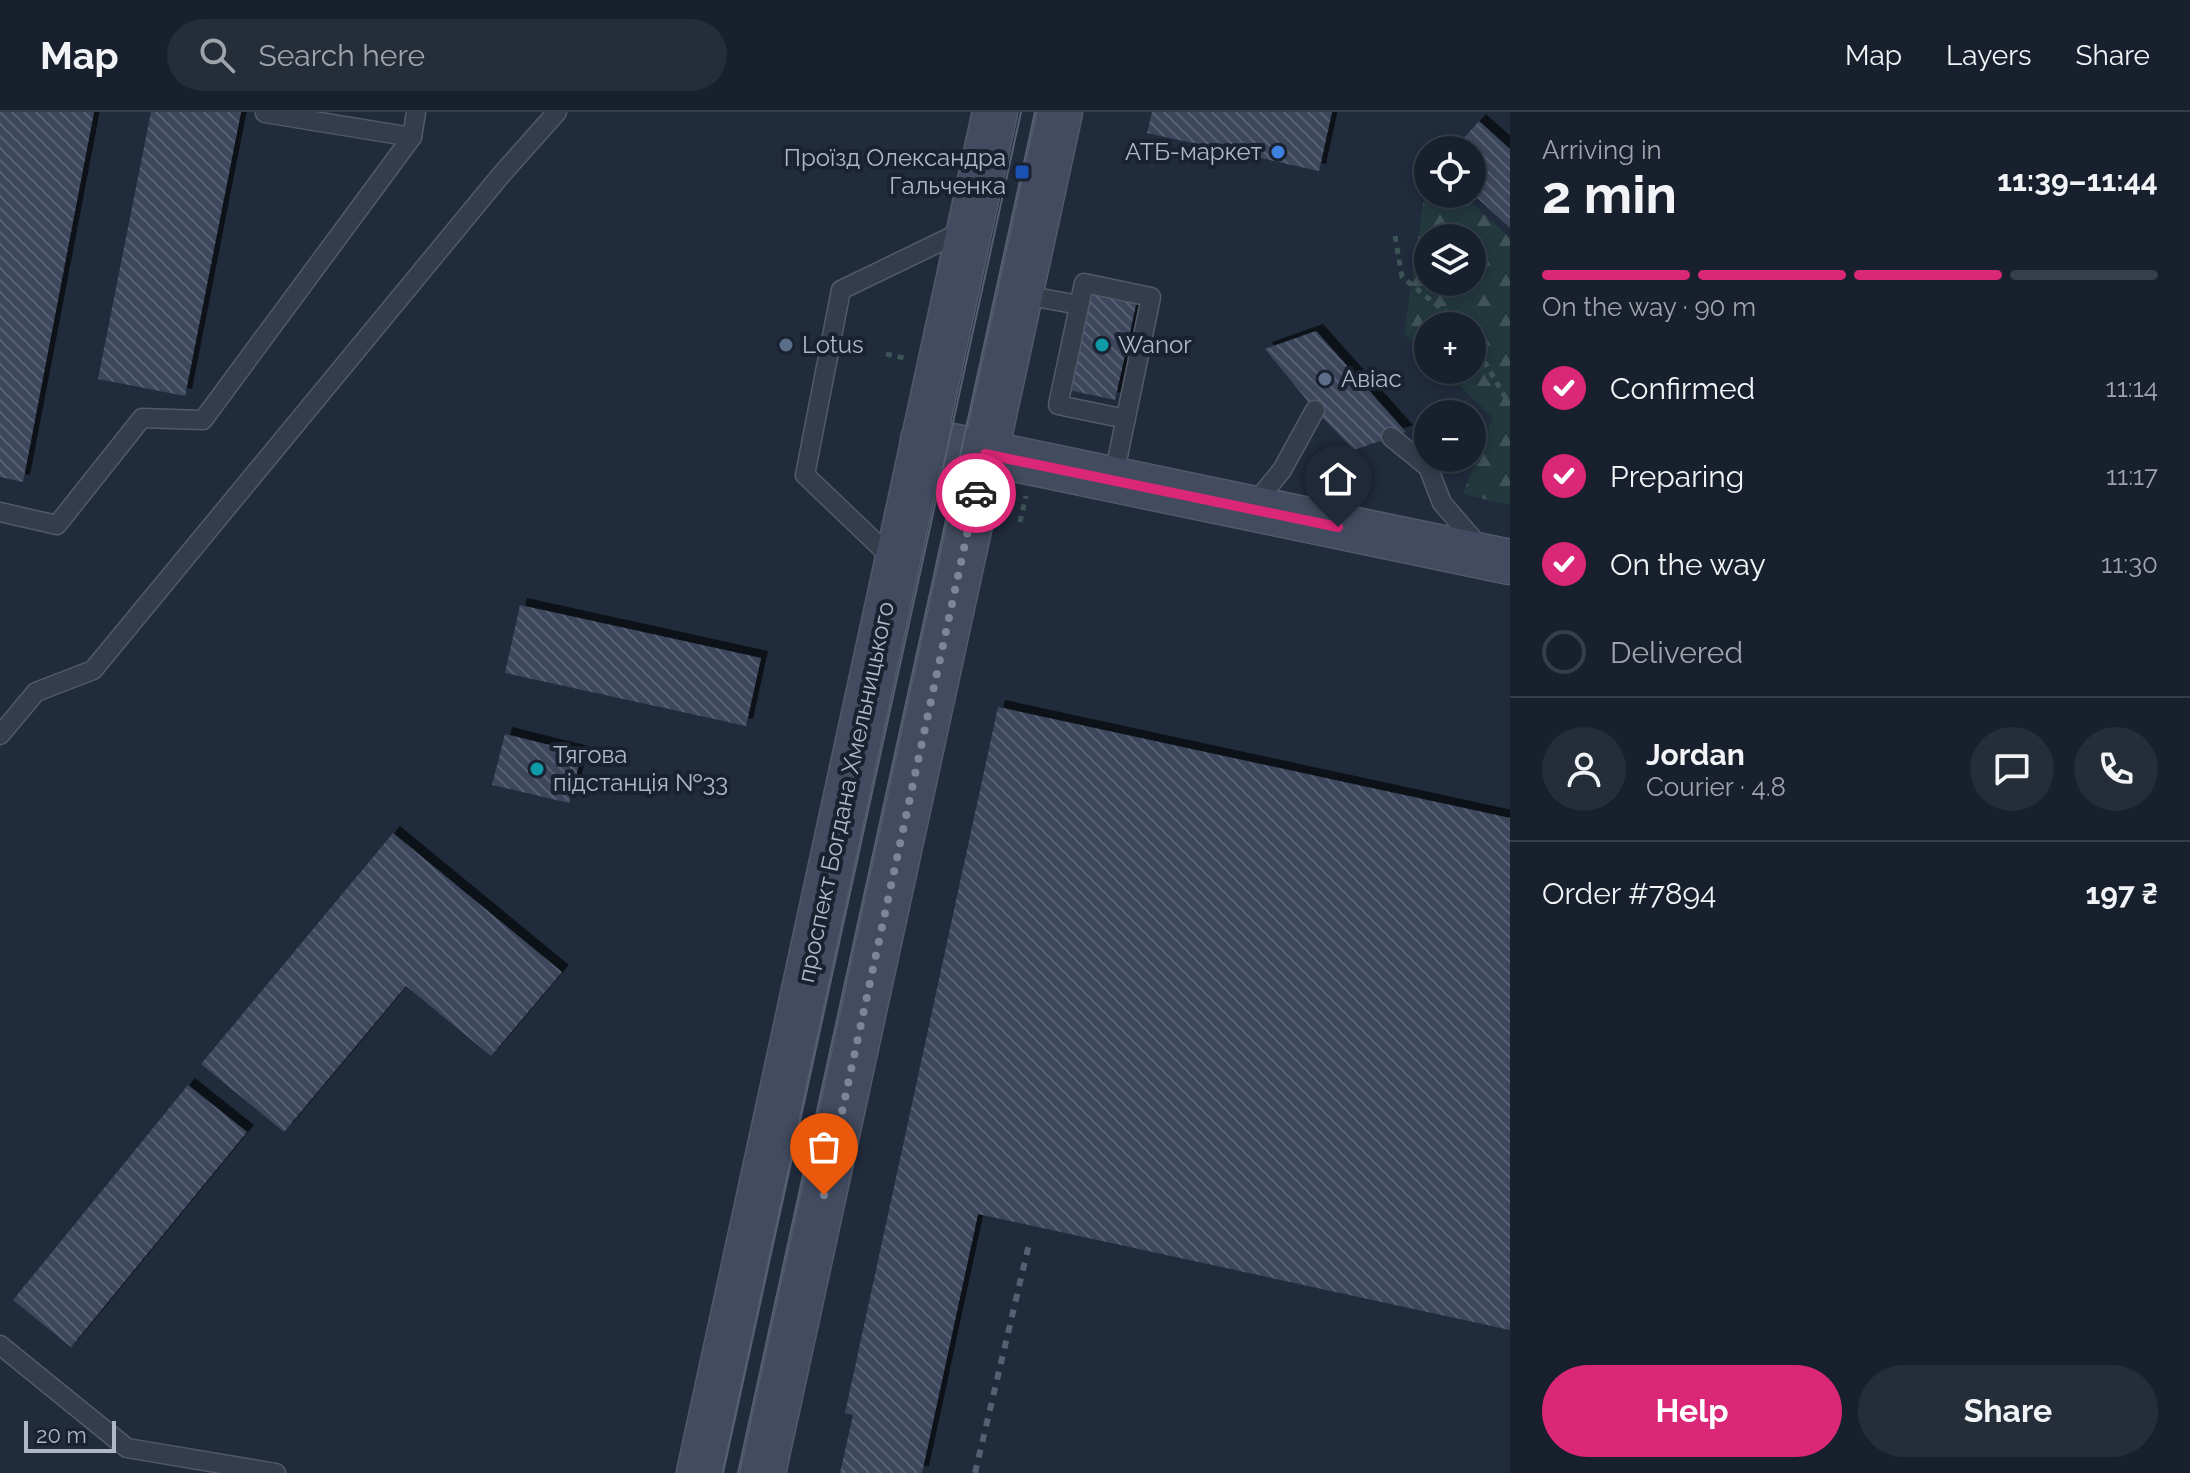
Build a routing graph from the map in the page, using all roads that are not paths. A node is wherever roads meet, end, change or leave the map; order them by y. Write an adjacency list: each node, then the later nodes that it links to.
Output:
1 (416, 112): 6 (lane)
2 (557, 112): 20 (lane)
3 (995, 112): 7 (main road, проспект Богдана Хмельницького)
4 (1060, 112): 8 (main road)
5 (265, 113): 6 (lane)
6 (412, 137): 17 (lane)
7 (969, 227): 13 (main road, проспект Богдана Хмельницького); 19 (lane)
8 (1019, 294): 9 (lane); 14 (main road)
9 (1079, 305): 11 (lane); 11 (lane)
10 (1315, 410): 16 (lane)
11 (1126, 419): 15 (lane)
12 (1391, 437): 18 (lane)
13 (923, 440): 14 (main road); 19 (main road, проспект Богдана Хмельницького)
14 (985, 454): 15 (main road); 24 (main road)
15 (1113, 480): 16 (main road)
16 (1249, 510): 18 (main road)
17 (0, 512)
18 (1500, 560)
19 (896, 562): 23 (main road, проспект Богдана Хмельницького)
20 (0, 735)
21 (0, 1345): 22 (lane)
22 (276, 1473)
23 (699, 1473)
24 (763, 1473)

